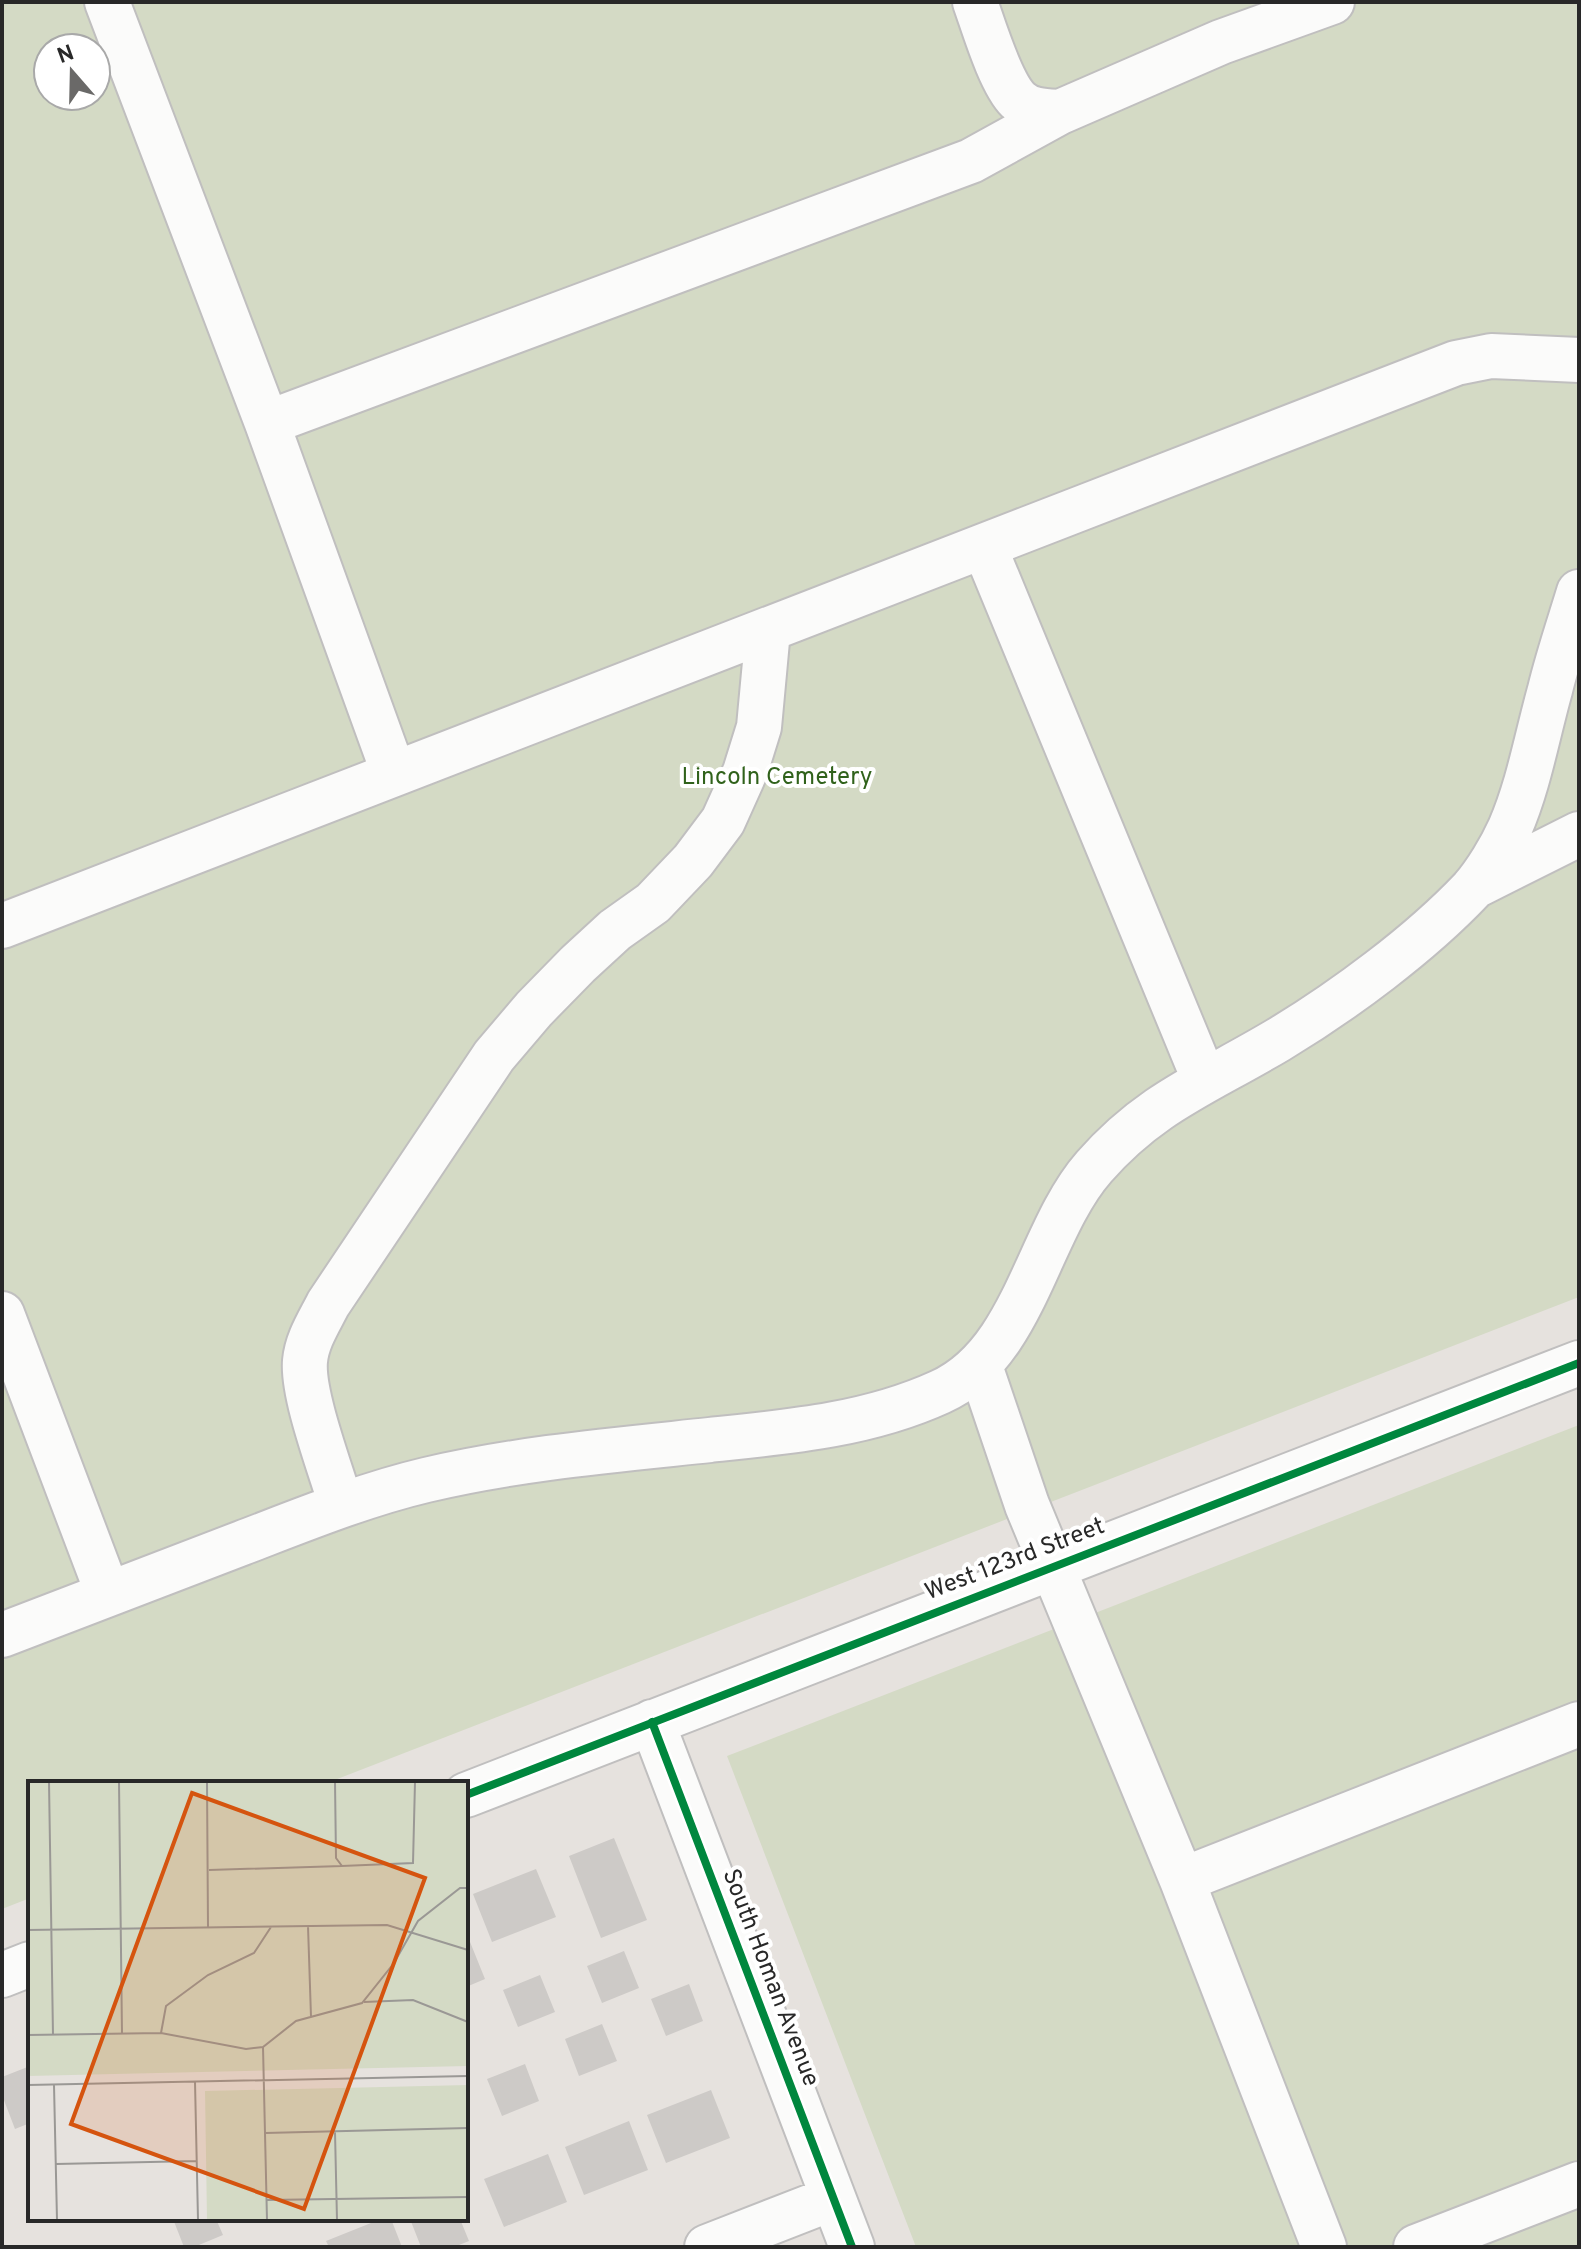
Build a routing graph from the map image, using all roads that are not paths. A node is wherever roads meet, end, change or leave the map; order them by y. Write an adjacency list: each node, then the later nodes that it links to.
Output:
1 (107, 2): 6 (street)
2 (975, 2): 4 (street)
3 (1332, 2): 4 (street)
4 (1060, 112): 6 (street)
5 (1579, 360): 7 (street)
6 (267, 423): 10 (street)
7 (984, 546): 9 (street); 14 (street)
8 (1579, 592): 12 (street)
9 (768, 630): 10 (street); 18 (street)
10 (394, 774): 13 (street)
11 (1579, 834): 12 (street)
12 (1475, 886): 14 (street)
13 (2, 926)
14 (1204, 1079): 17 (street)
15 (2, 1314): 20 (street)
16 (1579, 1363): 19 (street, West 123rd Street)
17 (980, 1366): 18 (street); 19 (street)
18 (341, 1505): 20 (street)
19 (1053, 1567): 22 (street, West 123rd Street); 25 (street)
20 (108, 1594): 21 (street)
21 (2, 1635)
22 (652, 1722): 24 (street, West 123rd Street); 29 (street, South Homan Avenue)
23 (1579, 1724): 25 (street)
24 (468, 1794)
25 (1182, 1880): 32 (street)
26 (28, 1965): 27 (street)
27 (2, 1975)
28 (1579, 2184): 33 (street)
29 (833, 2198): 30 (street); 31 (street, South Homan Avenue)
30 (707, 2247)
31 (852, 2247)
32 (1324, 2247)
33 (1416, 2247)

